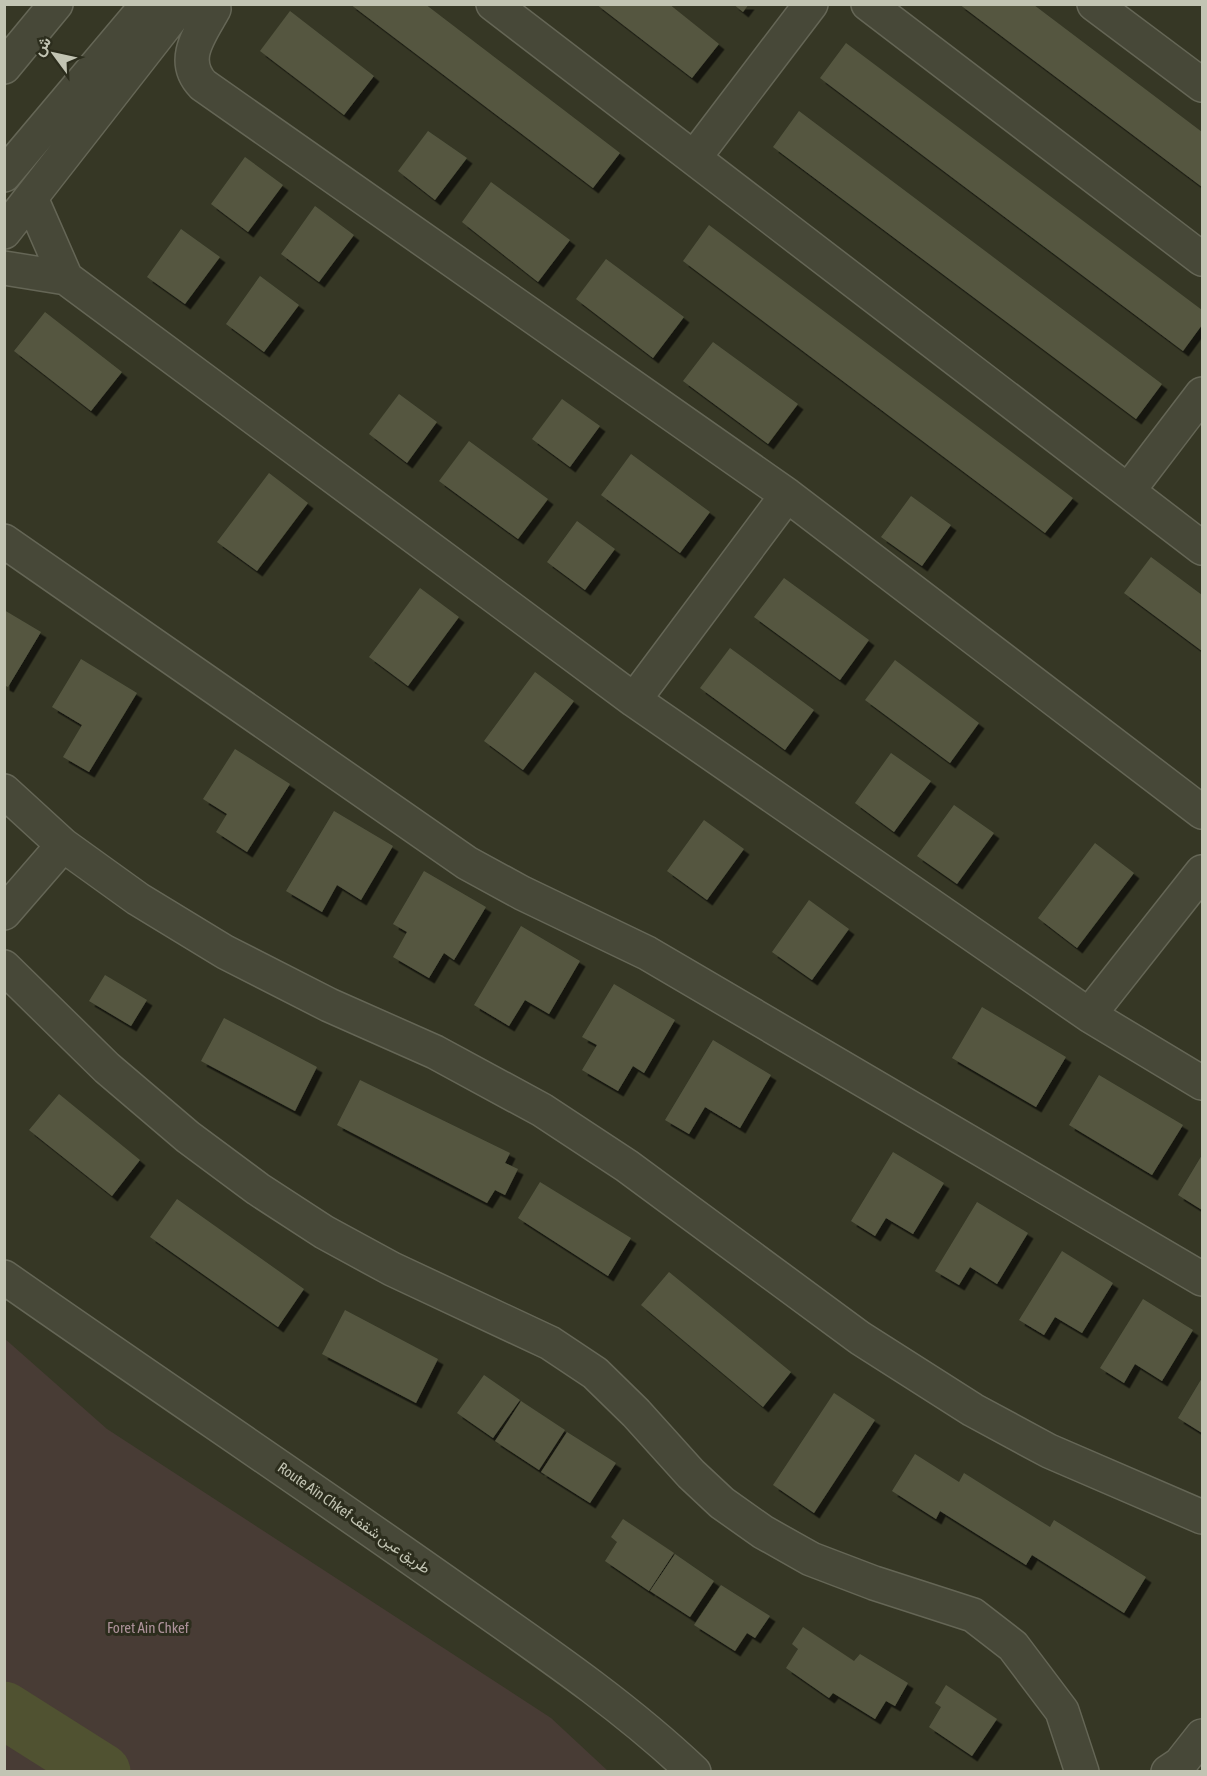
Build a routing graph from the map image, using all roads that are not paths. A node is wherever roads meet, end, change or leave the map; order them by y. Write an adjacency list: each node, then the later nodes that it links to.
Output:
1 (56, 4): 9 (street)
2 (148, 4): 12 (street)
3 (182, 4): 13 (street)
4 (493, 4): 11 (street)
5 (811, 4): 11 (street)
6 (868, 4): 15 (street)
7 (1094, 4): 10 (street)
8 (212, 6): 20 (street)
9 (4, 67)
10 (1203, 86)
11 (694, 158): 19 (street)
12 (4, 175)
13 (31, 198): 14 (street); 17 (street)
14 (4, 232)
15 (1203, 259)
16 (4, 268): 17 (street)
17 (66, 278): 23 (street)
18 (1203, 394): 19 (street)
19 (1128, 491): 22 (street)
20 (787, 495): 23 (street); 25 (street)
21 (4, 541): 33 (street)
22 (1203, 548)
23 (634, 700): 30 (street)
24 (4, 790): 26 (street)
25 (1203, 812)
26 (63, 845): 28 (street); 34 (street)
27 (1203, 872): 30 (street)
28 (4, 913)
29 (4, 968): 37 (street)
30 (1089, 1015): 31 (street)
31 (1203, 1083)
32 (4, 1277): 36 (street, Route Aïn Chkef طريق عين شقف)
33 (1203, 1279)
34 (1203, 1517)
35 (1203, 1736): 38 (street)
36 (694, 1772)
37 (1082, 1772)
38 (1168, 1772)

